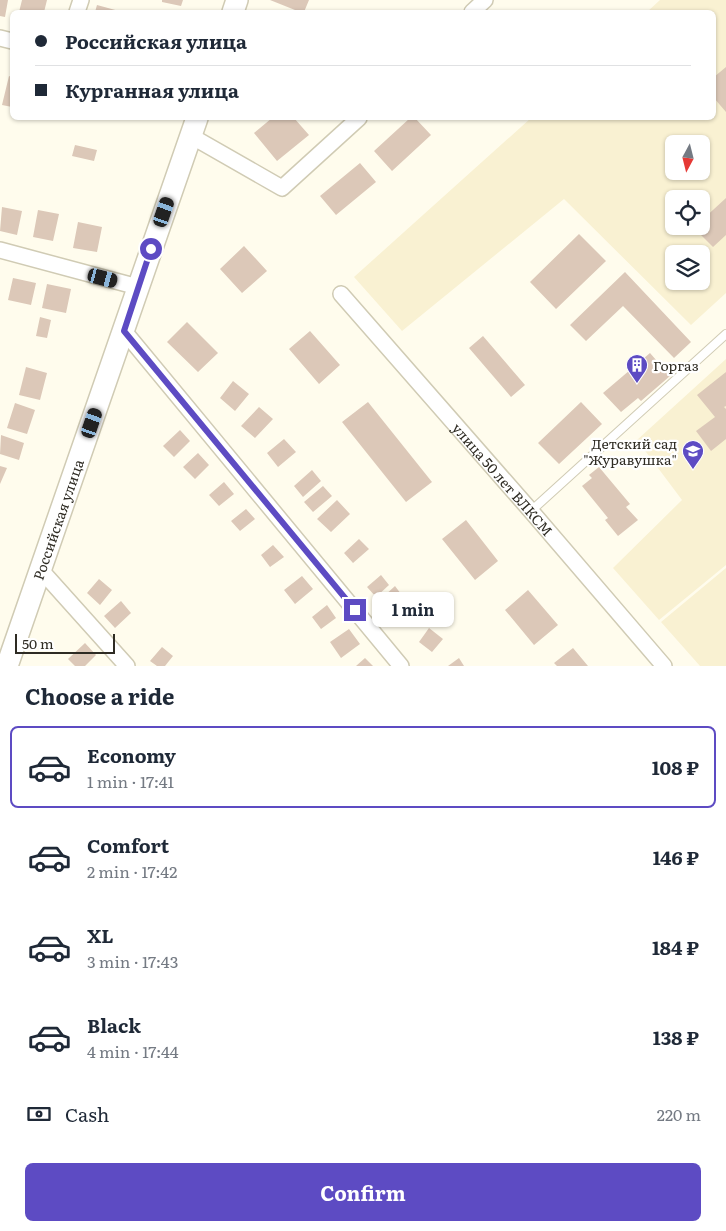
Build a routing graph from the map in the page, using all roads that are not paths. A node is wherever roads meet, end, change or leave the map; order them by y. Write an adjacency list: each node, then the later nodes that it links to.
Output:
1 (485, 0): 2 (street)
2 (474, 10)
3 (356, 120): 4 (street)
4 (194, 127): 6 (street, Российская улица)
5 (0, 250): 6 (street)
6 (138, 287): 8 (street, Российская улица)
7 (341, 294): 10 (street, улица 50 лет ВЛКСМ)
8 (124, 331): 11 (street, Российская улица); 14 (street)
9 (726, 334): 10 (lane)
10 (531, 511): 15 (street, улица 50 лет ВЛКСМ)
11 (40, 570): 12 (street, Российская улица); 13 (street)
12 (7, 666)
13 (127, 666)
14 (402, 666)
15 (664, 666)

